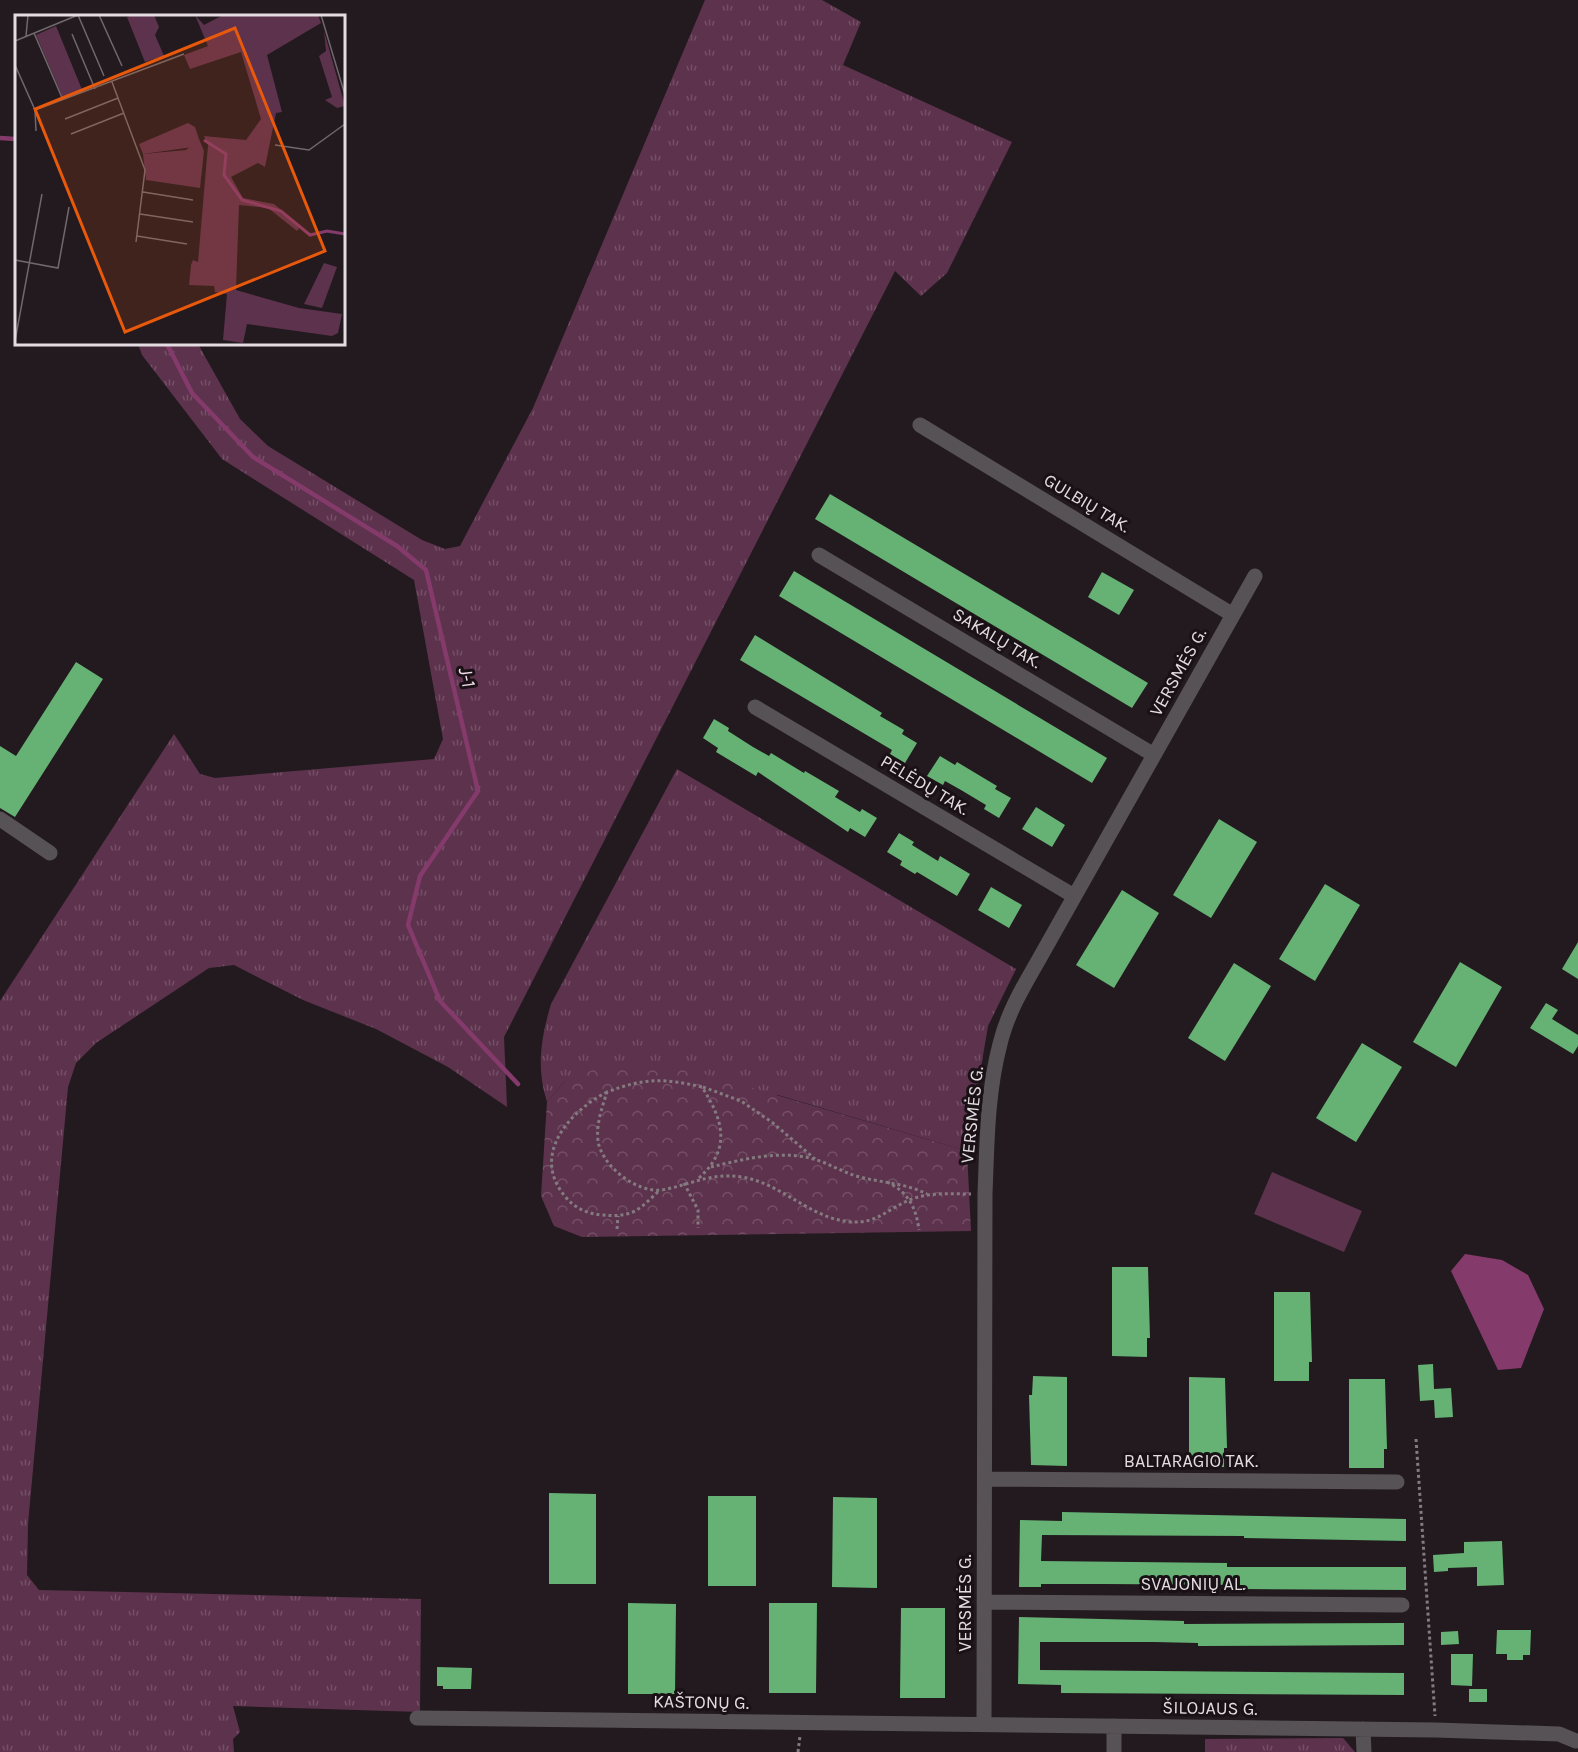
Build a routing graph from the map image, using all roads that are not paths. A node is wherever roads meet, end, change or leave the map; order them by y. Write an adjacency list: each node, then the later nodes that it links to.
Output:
1 (920, 425): 4 (street, GULBIŲ TAK.)
2 (819, 555): 6 (street, SAKALŲ TAK.)
3 (1255, 576): 4 (street, VERSMĖS G.)
4 (1233, 615): 6 (street, VERSMĖS G.)
5 (755, 707): 9 (street, PELĖDŲ TAK.)
6 (1154, 755): 9 (street, VERSMĖS G.)
7 (0, 819): 8 (street)
8 (50, 853)
9 (1074, 896): 10 (street, VERSMĖS G.)
10 (985, 1479): 11 (street, BALTARAGIO TAK.); 12 (street, VERSMĖS G.)
11 (1397, 1482)
12 (984, 1602): 13 (street, SVAJONIŲ AL.); 15 (street, VERSMĖS G.)
13 (1402, 1605)
14 (417, 1718): 15 (street, KAŠTONŲ G.)
15 (984, 1724): 16 (street, ŠILOJAUS G.)
16 (1114, 1726): 17 (street, ŠILOJAUS G.); 19 (street)
17 (1363, 1729): 18 (street, ŠILOJAUS G.); 20 (street)
18 (1577, 1744)
19 (1114, 1752)
20 (1364, 1752)

